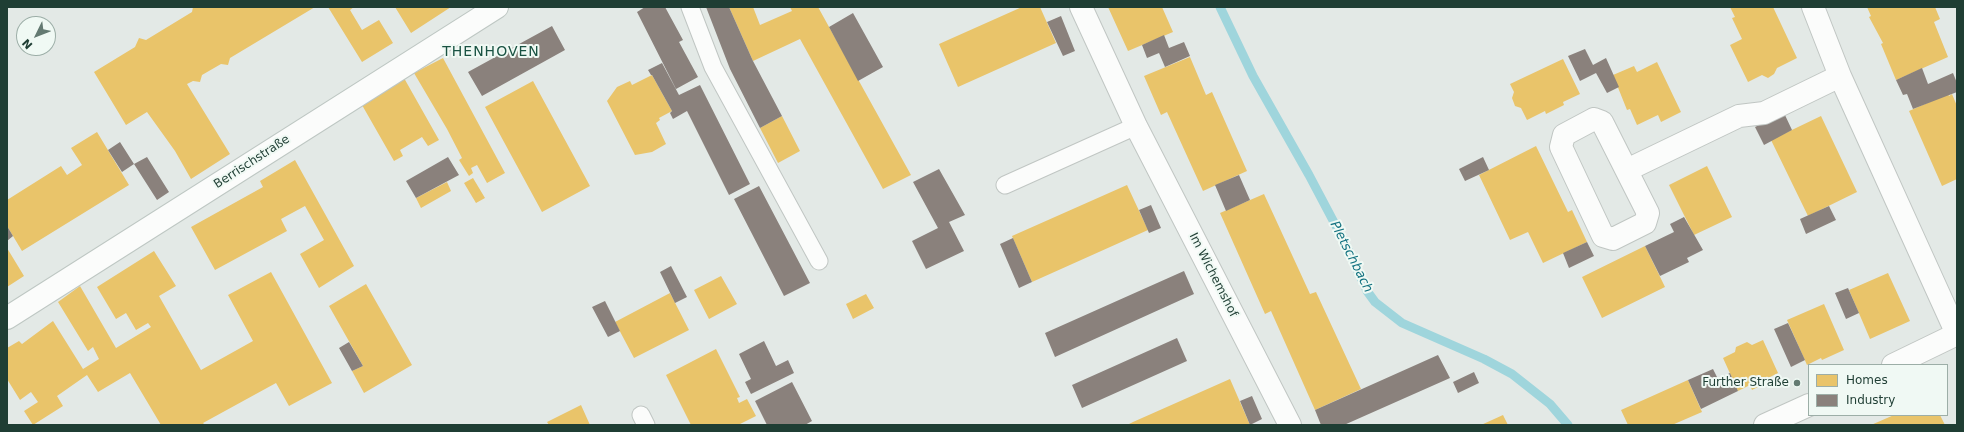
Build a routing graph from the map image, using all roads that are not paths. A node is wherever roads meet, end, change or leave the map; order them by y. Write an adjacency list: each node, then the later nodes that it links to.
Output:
1 (497, 7): 10 (street, Berrischstraße)
2 (690, 7): 9 (lane)
3 (1081, 7): 6 (street, Im Wichemshof)
4 (1813, 7): 5 (street)
5 (1840, 76): 7 (street); 11 (street)
6 (1136, 126): 8 (lane); 14 (street, Im Wichemshof)
7 (1627, 170): 7 (street)
8 (1005, 185)
9 (819, 261)
10 (7, 318)
11 (1957, 334): 12 (street)
12 (1895, 364)
13 (1808, 405): 15 (street)
14 (1290, 425)
15 (1765, 425)

